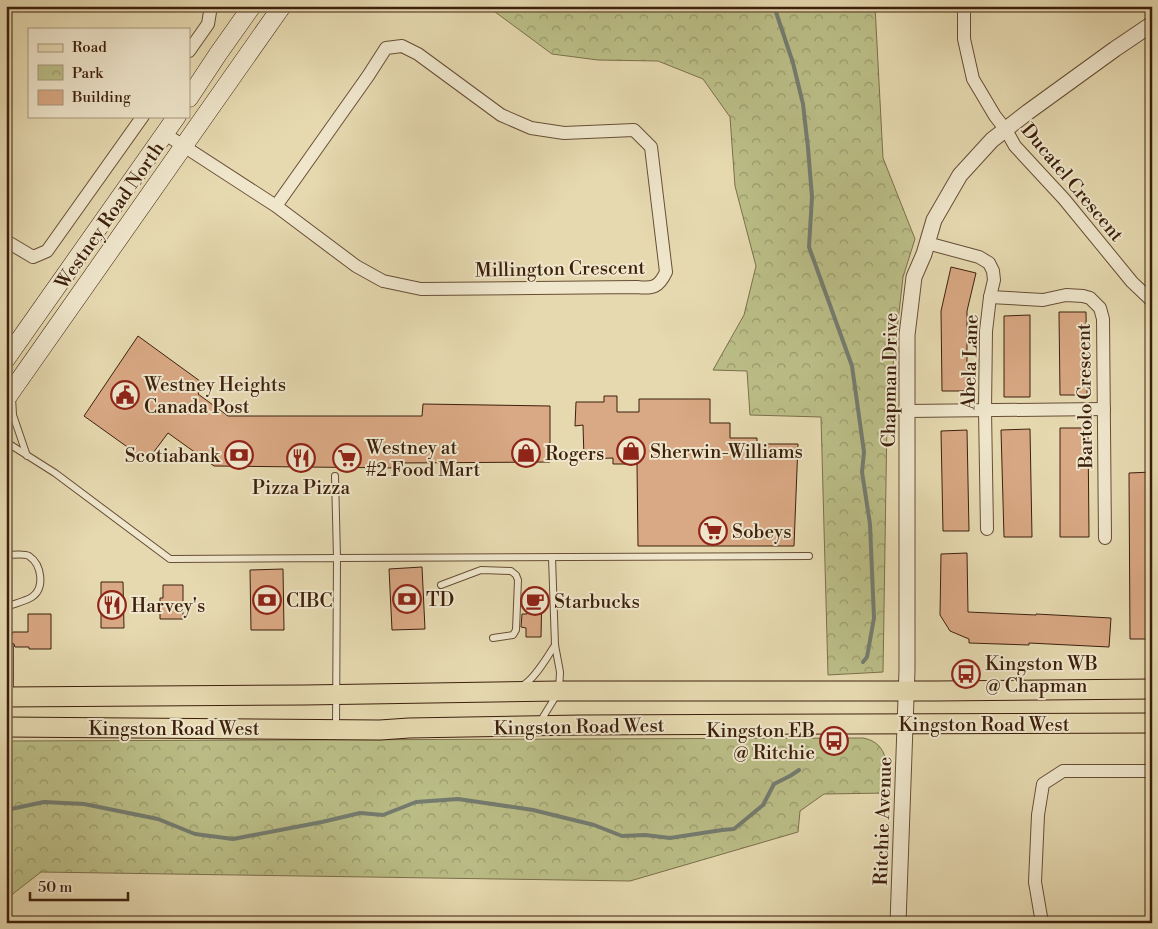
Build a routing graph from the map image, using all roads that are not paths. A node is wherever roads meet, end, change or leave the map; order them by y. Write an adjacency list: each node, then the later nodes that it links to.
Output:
1 (211, 6): 6 (street)
2 (252, 6): 7 (main road)
3 (282, 6): 12 (main road, Westney Road North)
4 (964, 6): 10 (street, Ducatel Crescent)
5 (1152, 24): 10 (street, Chapman Drive)
6 (190, 50)
7 (190, 96)
8 (141, 118): 16 (street)
9 (176, 118): 11 (main road, Westney Road North)
10 (1006, 130): 17 (street, Chapman Drive); 19 (street, Ducatel Crescent)
11 (165, 134): 12 (street, Millington Crescent); 14 (main road, Westney Road North)
12 (184, 146): 13 (street, Millington Crescent); 15 (main road, Westney Road North)
13 (276, 206): 13 (street, Millington Crescent)
14 (100, 226): 15 (main road); 20 (main road, Westney Road North)
15 (119, 239): 21 (main road, Westney Road North)
16 (6, 241)
17 (927, 243): 18 (street, Abela Lane); 24 (street, Chapman Drive)
18 (990, 296): 22 (street, Bartolo Crescent); 23 (street, Abela Lane)
19 (1152, 301)
20 (6, 359)
21 (9, 395): 26 (lane)
22 (1104, 409): 23 (street); 29 (street, Bartolo Crescent)
23 (985, 410): 24 (street); 28 (street, Abela Lane)
24 (907, 411): 43 (street, Chapman Drive)
25 (6, 442): 26 (lane)
26 (27, 456): 33 (lane)
27 (335, 476): 33 (lane)
28 (987, 529)
29 (1105, 538)
30 (6, 555): 35 (lane)
31 (809, 556): 32 (lane)
32 (552, 557): 33 (lane); 38 (lane)
33 (337, 558): 45 (lane)
34 (441, 585): 37 (lane)
35 (6, 607): 36 (lane)
36 (8, 632)
37 (493, 638)
38 (555, 645): 42 (lane); 44 (lane)
39 (10, 647): 40 (lane)
40 (8, 657): 46 (lane)
41 (1152, 689): 43 (main road, Kingston Road West)
42 (559, 691): 43 (main road, Kingston Road West); 44 (main road, Kingston Road West); 50 (lane)
43 (906, 691): 48 (street, Ritchie Avenue)
44 (509, 692): 45 (main road, Kingston Road West)
45 (336, 694): 46 (main road, Kingston Road West); 51 (lane)
46 (8, 697)
47 (1152, 723): 48 (main road, Kingston Road West)
48 (905, 725): 50 (main road, Kingston Road West); 53 (street, Ritchie Avenue)
49 (6, 727): 51 (main road, Kingston Road West)
50 (537, 727): 51 (main road, Kingston Road West)
51 (336, 729)
52 (1152, 770): 54 (street)
53 (898, 923)
54 (1042, 923)

